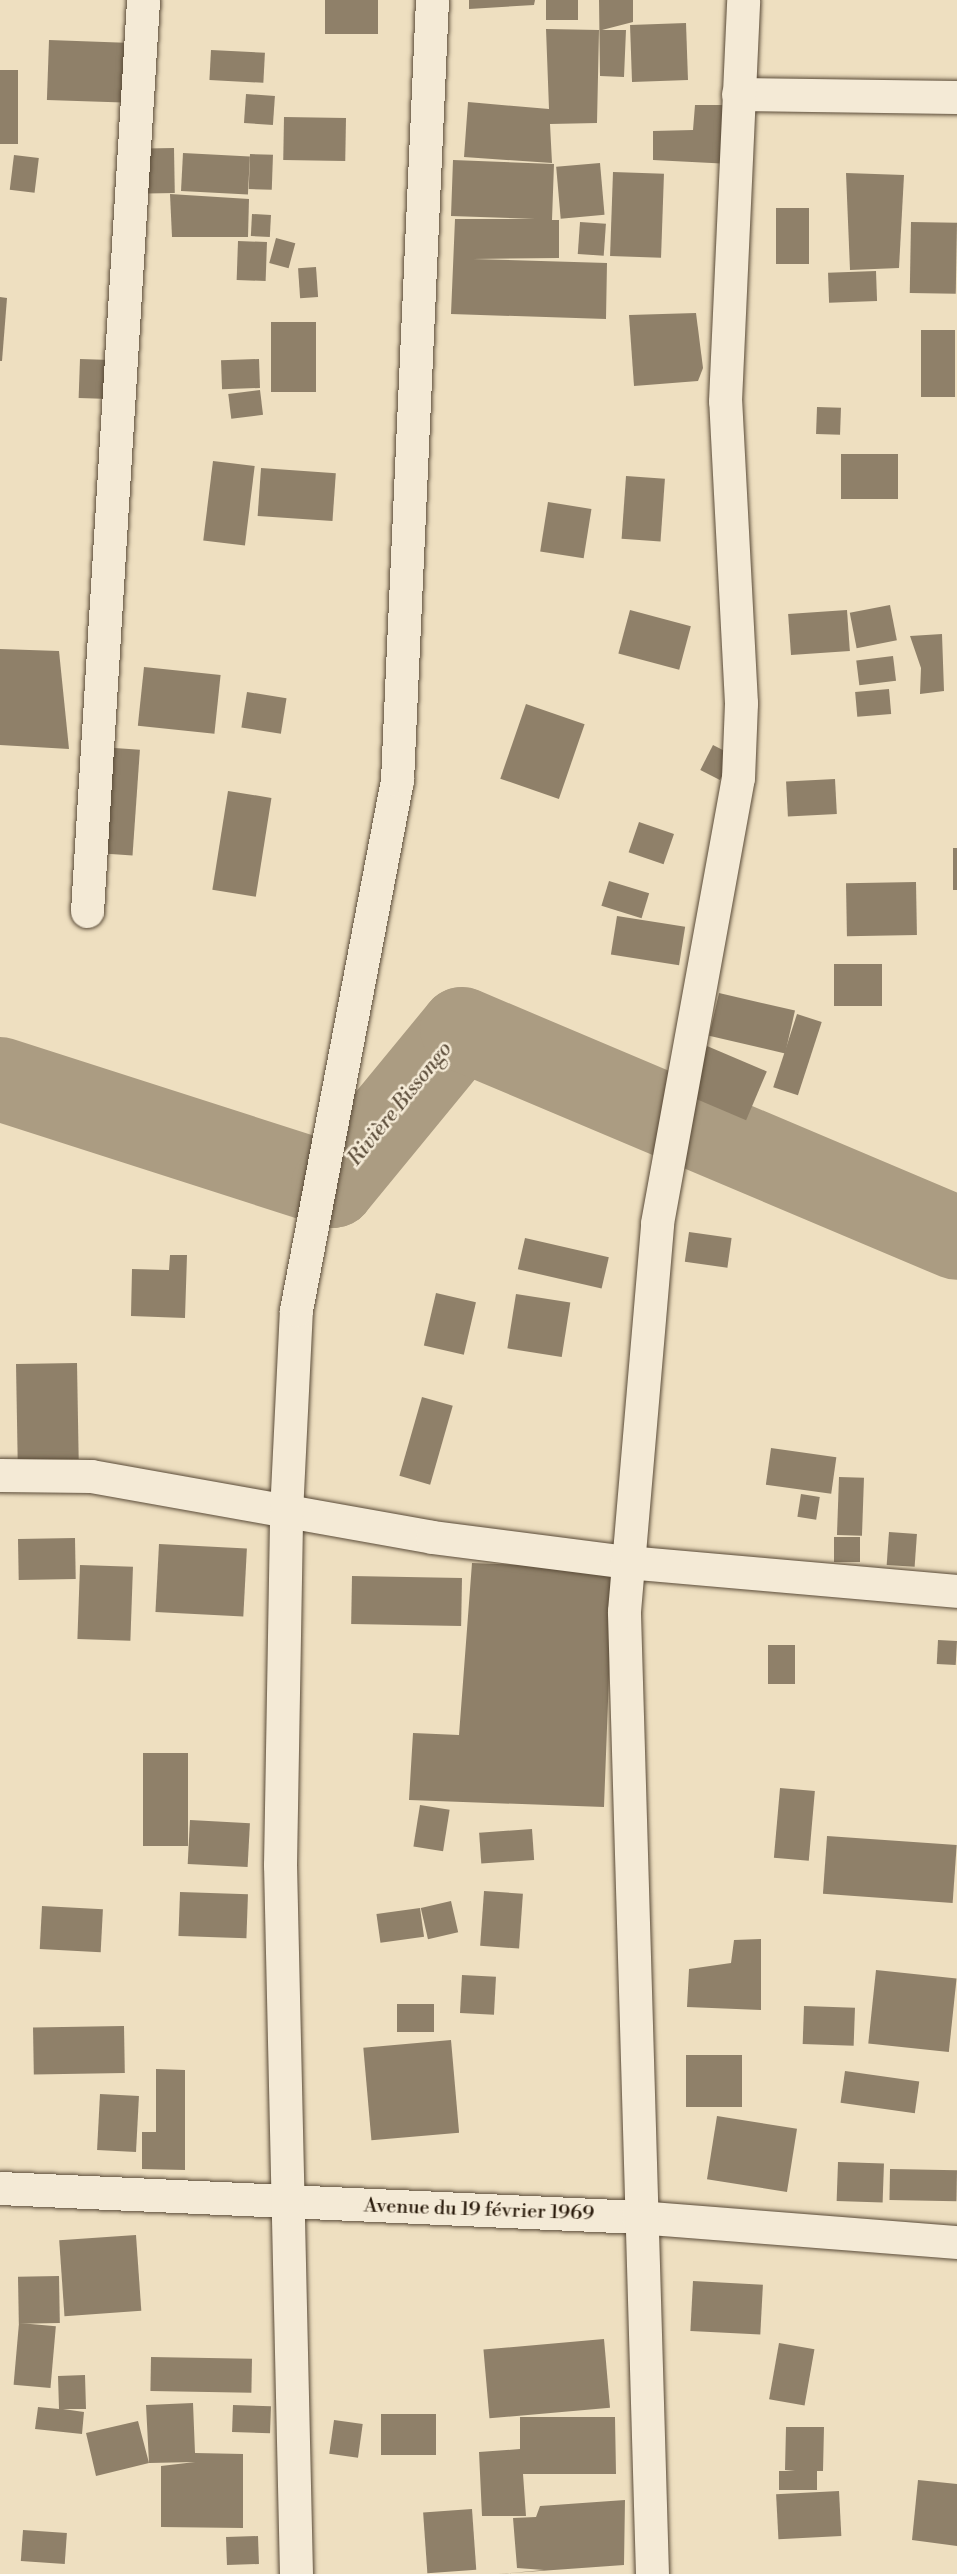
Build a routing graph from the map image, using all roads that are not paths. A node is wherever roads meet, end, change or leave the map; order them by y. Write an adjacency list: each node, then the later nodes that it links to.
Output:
1 (143, 0): 6 (street)
2 (432, 0): 8 (street)
3 (743, 0): 4 (street)
4 (738, 94): 5 (street); 9 (street)
5 (957, 97)
6 (87, 911)
7 (0, 1475): 8 (street)
8 (286, 1513): 9 (street); 12 (street)
9 (626, 1562): 10 (street); 13 (street)
10 (957, 1591)
11 (0, 2188): 12 (street, Avenue du 19 février 1969)
12 (290, 2202): 13 (street, Avenue du 19 février 1969); 15 (street)
13 (638, 2217): 14 (street, Avenue du 19 février 1969); 16 (street)
14 (957, 2242)
15 (296, 2574)
16 (652, 2574)

